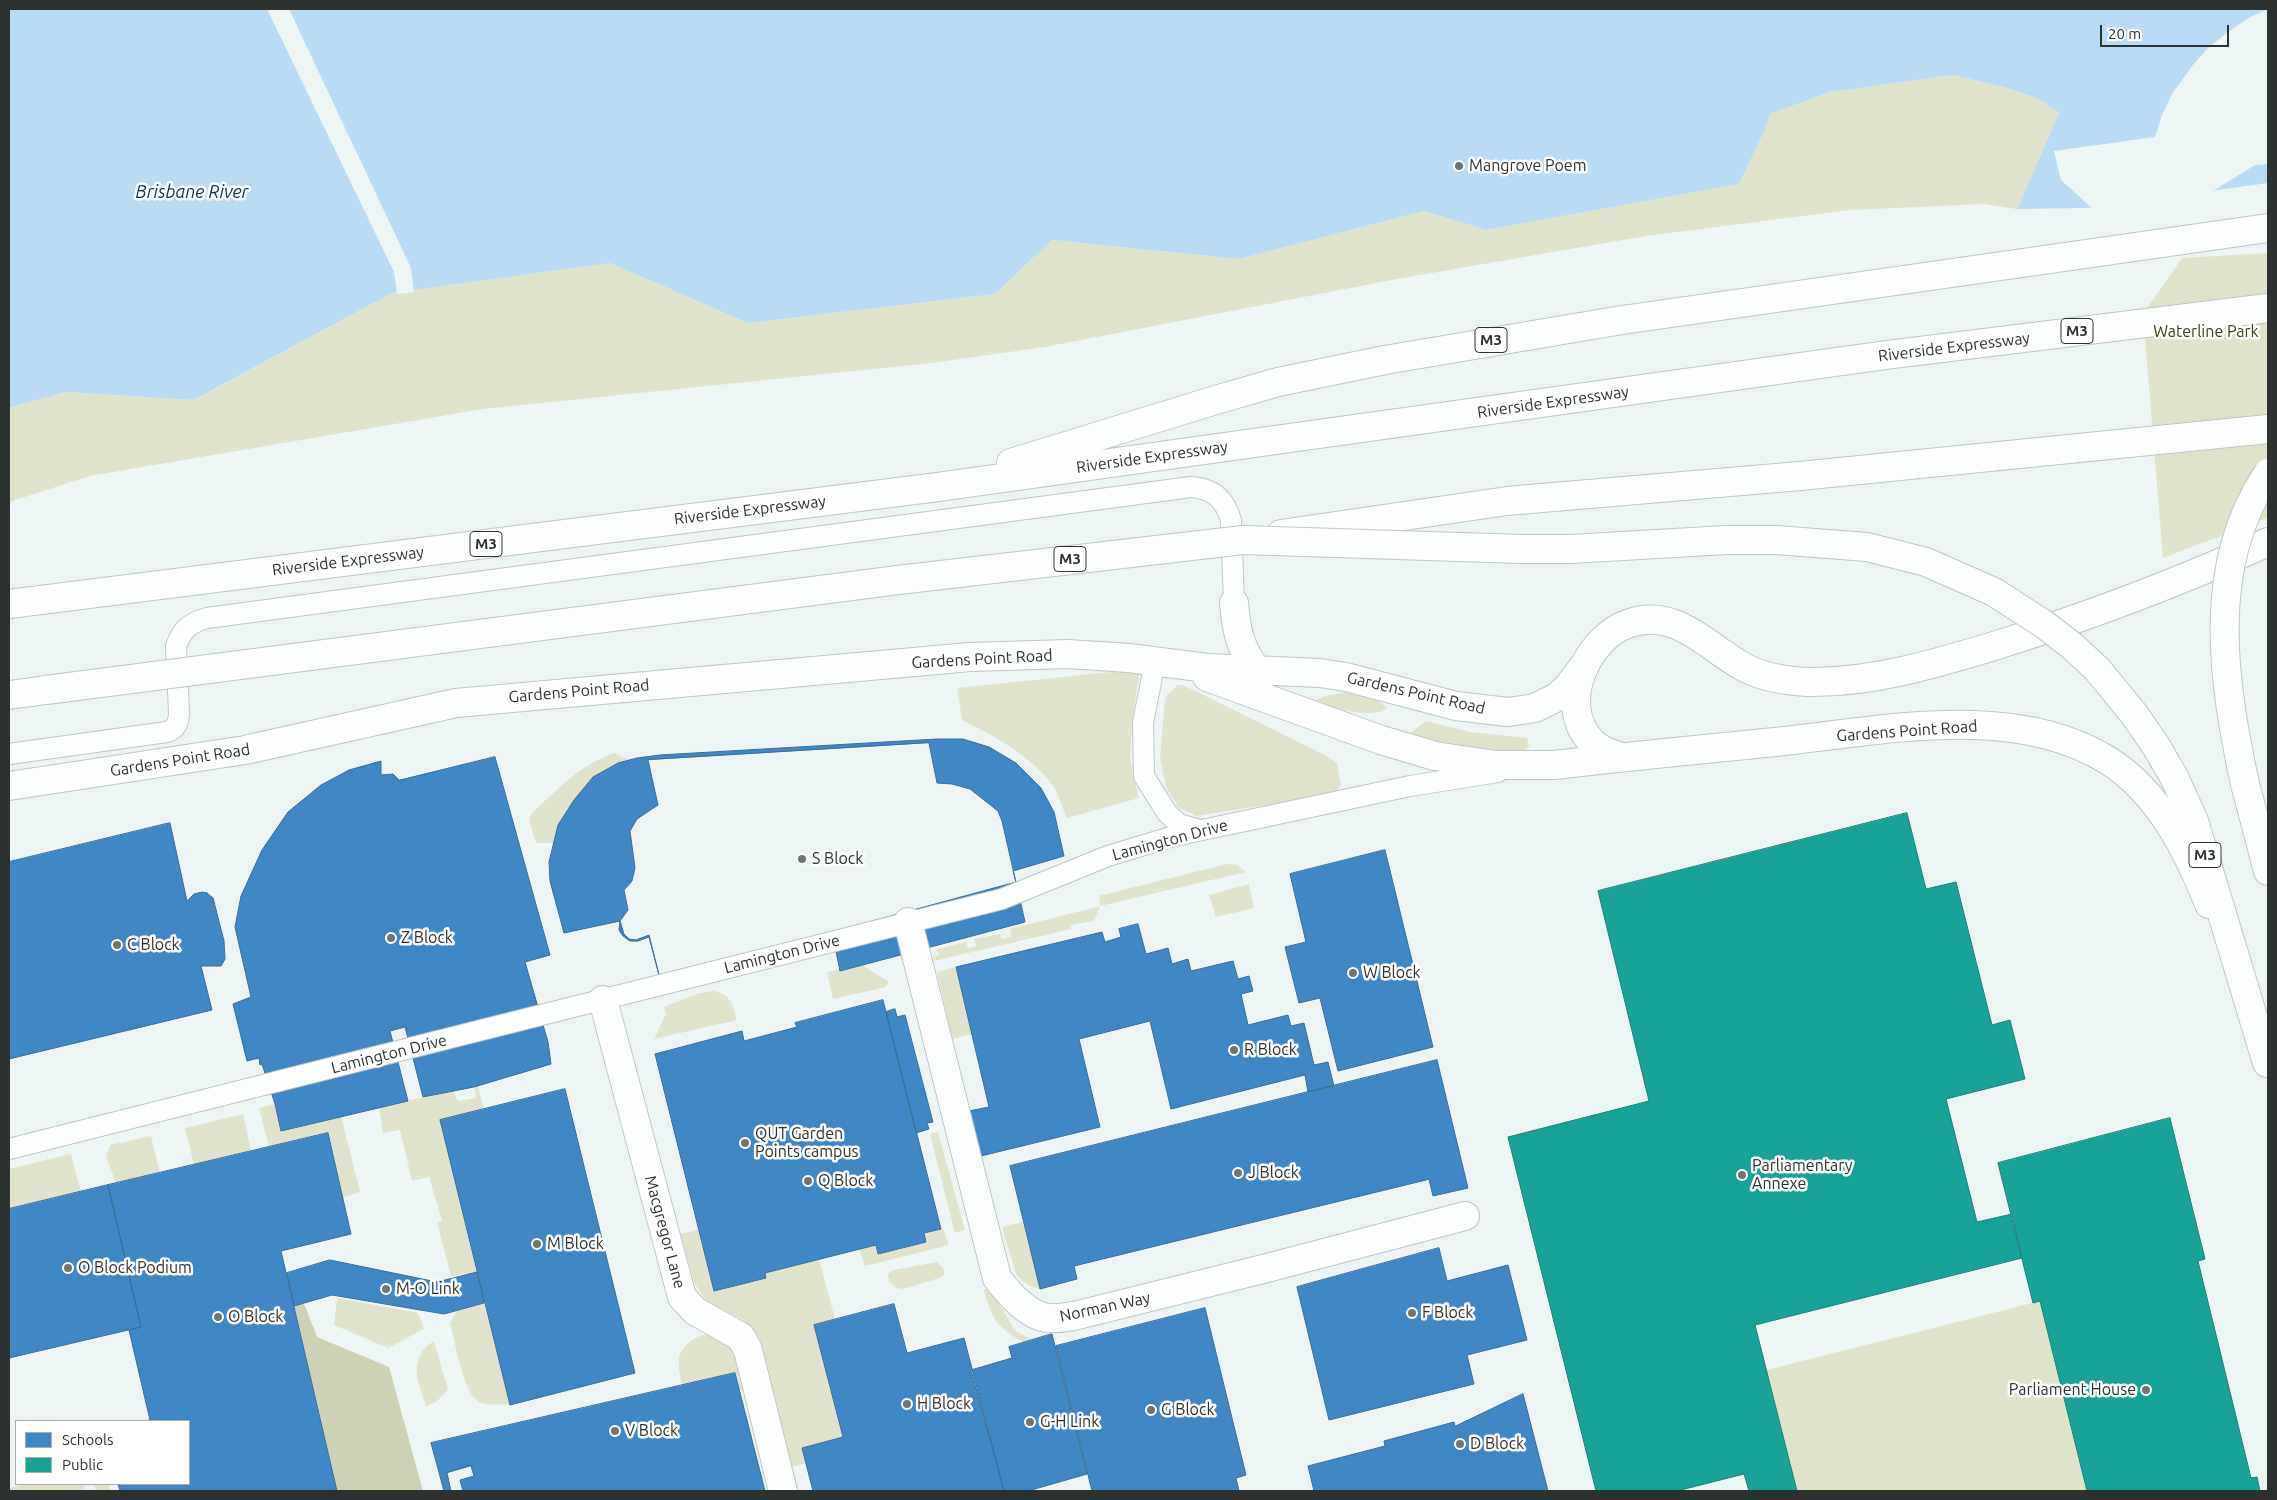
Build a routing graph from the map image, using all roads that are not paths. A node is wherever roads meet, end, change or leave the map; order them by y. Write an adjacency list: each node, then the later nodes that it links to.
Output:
1 (2268, 228): 5 (main road, M3)
2 (2268, 308): 5 (main road, Riverside Expressway / M3)
3 (2268, 429): 6 (main road, M3, bridge)
4 (2268, 473): 19 (main road, bridge)
5 (938, 486): 8 (main road, Riverside Expressway / M3)
6 (1243, 540): 13 (main road, M3, bridge); 22 (main road, M3, bridge)
7 (2268, 542): 11 (main road, Gardens Point Road)
8 (22, 602)
9 (1234, 603): 12 (main road); 14 (lane)
10 (1155, 661): 12 (main road, Gardens Point Road); 16 (main road, Gardens Point Road); 17 (main road, Gardens Point Road); 18 (lane)
11 (1586, 663): 12 (main road, Gardens Point Road); 15 (main road, Gardens Point Road)
12 (1257, 670)
13 (9, 695)
14 (9, 754)
15 (1622, 757): 16 (main road, Gardens Point Road); 22 (main road, Gardens Point Road)
16 (1554, 765): 18 (lane, Lamington Drive)
17 (9, 786)
18 (1200, 830): 20 (lane, Lamington Drive)
19 (2268, 871)
20 (908, 922): 21 (lane, Lamington Drive); 24 (main road, Norman Way)
21 (603, 1000): 23 (lane, Lamington Drive); 25 (main road, Macgregor Lane)
22 (2267, 1063)
23 (9, 1150)
24 (1465, 1216)
25 (783, 1491)

